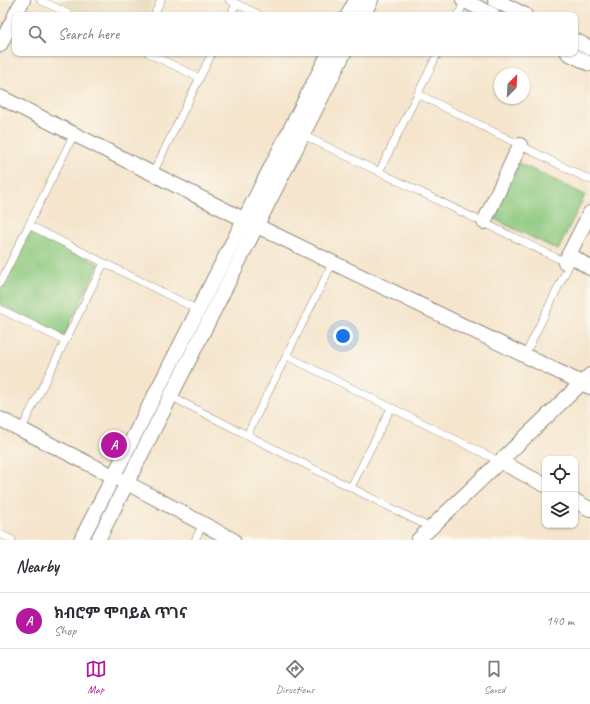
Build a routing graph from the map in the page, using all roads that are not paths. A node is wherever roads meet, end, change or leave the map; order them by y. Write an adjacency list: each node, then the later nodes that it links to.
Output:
1 (23, 0): 10 (street)
2 (40, 0): 11 (lane)
3 (161, 0): 12 (lane)
4 (229, 0): 9 (lane)
5 (356, 0): 15 (street)
6 (371, 0): 16 (street)
7 (464, 0): 17 (lane); 18 (street)
8 (495, 0): 19 (street)
9 (236, 4): 13 (lane); 14 (lane)
10 (17, 12)
11 (65, 12)
12 (155, 12)
13 (232, 12)
14 (253, 12)
15 (350, 12)
16 (365, 12)
17 (459, 12)
18 (487, 12)
19 (519, 12)
20 (12, 21): 22 (street)
21 (578, 42): 23 (street)
22 (0, 45)
23 (590, 48)
24 (154, 56): 31 (lane)
25 (211, 56): 31 (lane)
26 (327, 56): 34 (street)
27 (340, 56): 34 (street)
28 (437, 56): 32 (lane)
29 (574, 56): 30 (street)
30 (590, 64)
31 (200, 78): 38 (lane)
32 (418, 94): 36 (lane); 37 (lane)
33 (0, 97): 35 (street)
34 (296, 132): 37 (lane); 41 (street); 44 (street)
35 (74, 134): 38 (street); 43 (lane)
36 (520, 145): 39 (lane); 42 (street)
37 (379, 172): 42 (lane)
38 (153, 174): 41 (street)
39 (590, 180)
40 (590, 213): 45 (street)
41 (244, 220): 44 (street); 51 (street)
42 (484, 222): 45 (lane)
43 (29, 225): 47 (lane); 49 (lane)
44 (257, 226): 46 (street); 52 (street)
45 (569, 259): 48 (street); 54 (lane)
46 (333, 262): 54 (street); 55 (lane)
47 (104, 263): 51 (lane); 53 (lane)
48 (590, 268)
49 (0, 283)
50 (0, 309): 53 (lane)
51 (198, 310): 52 (lane); 57 (street)
52 (211, 316): 58 (street)
53 (65, 341): 61 (lane)
54 (525, 355): 56 (street)
55 (287, 356): 59 (lane); 62 (lane)
56 (588, 382): 63 (street)
57 (157, 390): 58 (lane); 64 (street)
58 (170, 396): 62 (lane); 65 (street)
59 (391, 408): 63 (lane); 67 (lane)
60 (0, 419): 61 (street)
61 (20, 430): 64 (street)
62 (247, 435): 67 (lane)
63 (501, 462): 66 (street); 71 (street)
64 (114, 476): 65 (street); 74 (street)
65 (127, 483): 70 (street); 75 (street)
66 (542, 483)
67 (351, 487): 71 (lane)
68 (578, 503): 69 (street)
69 (590, 509)
70 (203, 524): 76 (lane); 77 (street)
71 (431, 528): 78 (street)
72 (0, 534): 73 (lane)
73 (12, 540)
74 (81, 540)
75 (98, 540)
76 (195, 540)
77 (233, 540)
78 (418, 540)

